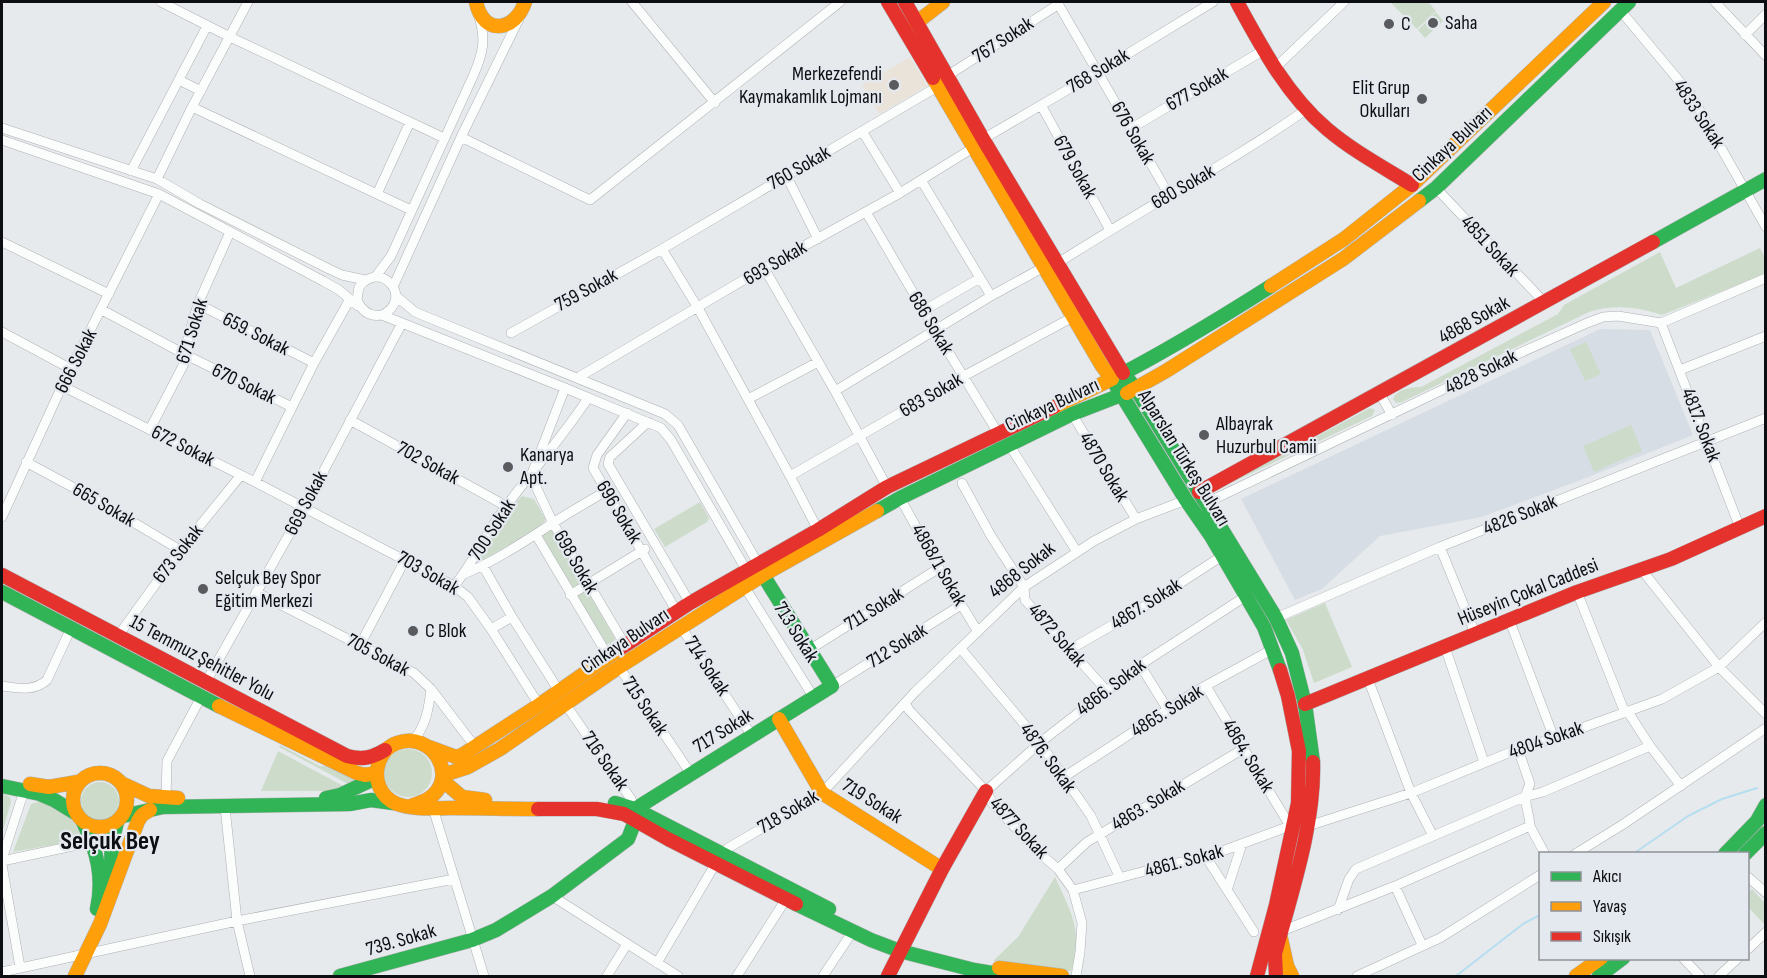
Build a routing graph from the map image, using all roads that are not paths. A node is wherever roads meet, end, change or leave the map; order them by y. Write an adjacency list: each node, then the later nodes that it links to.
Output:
1 (161, 2): 19 (street)
2 (248, 2): 21 (street)
3 (632, 2): 30 (street)
4 (840, 2): 30 (street)
5 (888, 2): 28 (main road, Alparslan Türkeş Bulvarı)
6 (904, 2): 18 (main road, Alparslan Türkeş Bulvarı)
7 (943, 2): 18 (main road)
8 (1213, 2): 25 (street, 768 Sokak)
9 (1237, 2): 22 (main road)
10 (1344, 2): 24 (street)
11 (1604, 2): 47 (main road, Cinkaya Bulvarı)
12 (1715, 2): 20 (street)
13 (1058, 3): 25 (street, 676 Sokak); 26 (street, 767 Sokak)
14 (525, 5): 16 (main road); 38 (street)
15 (1624, 6): 48 (main road, Cinkaya Bulvarı); 49 (street, 4833 Sokak)
16 (477, 8): 39 (street)
17 (1766, 14): 20 (street)
18 (916, 23): 26 (main road, Alparslan Türkeş Bulvarı)
19 (207, 26): 21 (street); 27 (street)
20 (1745, 34): 23 (street)
21 (230, 38): 29 (street); 34 (street)
22 (1264, 50): 24 (main road); 36 (street, 677 Sokak)
23 (1766, 56)
24 (1275, 68): 33 (main road)
25 (1098, 72): 31 (street, 768 Sokak); 36 (street, 676 Sokak)
26 (947, 76): 41 (main road, Alparslan Türkeş Bulvarı)
27 (179, 80): 29 (street); 42 (street)
28 (937, 87): 37 (street, 760 Sokak); 41 (main road, Alparslan Türkeş Bulvarı)
29 (201, 91): 32 (street)
30 (715, 103): 38 (street)
31 (1041, 105): 41 (street, 768 Sokak); 57 (street, 679 Sokak)
32 (192, 107): 44 (street); 52 (street)
33 (1307, 109): 47 (main road); 53 (street, 680 Sokak)
34 (410, 122): 39 (street); 52 (street)
35 (2, 128): 42 (street)
36 (1130, 129): 53 (street, 676 Sokak)
37 (862, 131): 43 (street, 760 Sokak); 50 (street)
38 (461, 137): 69 (street)
39 (444, 138): 54 (street)
40 (2, 140): 51 (street)
41 (978, 143): 46 (street, 693 Sokak); 62 (main road, Alparslan Türkeş Bulvarı); 63 (main road, Alparslan Türkeş Bulvarı)
42 (131, 171): 44 (street)
43 (786, 175): 59 (street); 61 (street, 760 Sokak)
44 (157, 179): 68 (street)
45 (1766, 179): 49 (main road, 4868 Sokak)
46 (921, 180): 50 (street, 693 Sokak); 66 (street)
47 (1412, 185): 94 (main road, Cinkaya Bulvarı)
48 (1436, 188): 73 (street, 4851 Sokak); 92 (main road, Cinkaya Bulvarı)
49 (1745, 190): 56 (street, 4833 Sokak); 73 (main road, 4868 Sokak)
50 (900, 193): 55 (street, 693 Sokak)
51 (159, 194): 58 (street); 70 (street, 666 Sokak)
52 (377, 194): 54 (street)
53 (1169, 195): 57 (street, 680 Sokak)
54 (411, 210): 65 (street)
55 (866, 212): 59 (street, 693 Sokak); 77 (street, 686 Sokak)
56 (1766, 227)
57 (1110, 230): 62 (street, 680 Sokak)
58 (231, 232): 72 (street); 74 (street, 671 Sokak)
59 (818, 239): 64 (street, 693 Sokak)
60 (2, 242): 70 (street)
61 (662, 249): 75 (street); 85 (street, 759 Sokak)
62 (1058, 263): 94 (main road, Alparslan Türkeş Bulvarı)
63 (1044, 267): 71 (street); 80 (main road, Alparslan Türkeş Bulvarı)
64 (764, 268): 75 (street, 693 Sokak); 88 (street)
65 (376, 276): 68 (street); 69 (street)
66 (980, 278): 71 (street); 77 (street)
67 (1766, 278): 82 (street)
68 (365, 280): 78 (street)
69 (395, 291): 79 (street); 95 (street)
70 (110, 294): 76 (street, 666 Sokak)
71 (991, 296): 83 (street)
72 (350, 299): 78 (street); 89 (street)
73 (1545, 303): 100 (main road, 4868 Sokak)
74 (198, 304): 87 (street, 671 Sokak); 89 (street, 659. Sokak)
75 (698, 308): 95 (street, 693 Sokak); 103 (street)
76 (102, 310): 87 (street, 670 Sokak); 90 (street, 666 Sokak)
77 (923, 311): 83 (street, 686 Sokak)
78 (364, 312): 79 (street)
79 (382, 315): 81 (street)
80 (1073, 316): 93 (street, 683 Sokak); 94 (main road, Alparslan Türkeş Bulvarı)
81 (402, 323): 97 (street); 110 (street, 669 Sokak)
82 (1662, 323): 91 (street, 4817. Sokak); 107 (street, 4828 Sokak)
83 (935, 330): 93 (street, 686 Sokak); 99 (street)
84 (2, 332): 90 (street)
85 (511, 333)
86 (1766, 336): 91 (street)
87 (188, 356): 104 (street, 670 Sokak); 112 (street, 671 Sokak)
88 (818, 362): 99 (street); 103 (street)
89 (314, 363): 104 (street)
90 (71, 369): 96 (street, 666 Sokak)
91 (1680, 370): 115 (street, 4817. Sokak)
92 (1166, 371): 98 (main road, Cinkaya Bulvarı); 108 (main road)
93 (964, 376): 113 (street, 686 Sokak); 114 (street, 683 Sokak)
94 (1118, 376): 98 (main road, Alparslan Türkeş Bulvarı); 101 (main road, Alparslan Türkeş Bulvarı); 113 (main road, Cinkaya Bulvarı)
95 (577, 378): 150 (street)
96 (62, 386): 112 (street, 672 Sokak); 117 (street, 666 Sokak)
97 (565, 388): 102 (street); 119 (street, 700 Sokak)
98 (1136, 389): 101 (main road, Cinkaya Bulvarı); 108 (main road, Alparslan Türkeş Bulvarı)
99 (835, 391): 114 (street)
100 (1380, 394): 107 (street); 126 (main road, 4868 Sokak)
101 (1121, 395): 106 (main road, Cinkaya Bulvarı); 128 (main road, Alparslan Türkeş Bulvarı)
102 (588, 398): 105 (street); 119 (street, 700 Sokak)
103 (748, 399): 120 (street)
104 (292, 407): 121 (street)
105 (627, 413): 111 (street); 125 (street, 696 Sokak)
106 (1072, 414): 116 (main road, Cinkaya Bulvarı); 133 (street, 4870 Sokak)
107 (1392, 415): 126 (street, 4828 Sokak)
108 (1153, 417): 126 (main road, Alparslan Türkeş Bulvarı)
109 (1766, 418): 115 (street, 4826 Sokak)
110 (350, 420): 129 (street, 702 Sokak); 130 (street, 669 Sokak)
111 (648, 422): 122 (street, 696 Sokak); 150 (street)
112 (150, 429): 118 (street, 672 Sokak)
113 (998, 433): 124 (main road, Cinkaya Bulvarı)
114 (859, 436): 120 (street, 683 Sokak); 124 (street)
115 (1707, 440): 135 (street, 4817. Sokak); 139 (street, 4826 Sokak)
116 (1010, 446): 127 (main road, Cinkaya Bulvarı); 142 (street)
117 (26, 462): 132 (street, 666 Sokak); 140 (street, 665 Sokak)
118 (241, 475): 121 (street, 672 Sokak); 140 (street, 673 Sokak)
119 (531, 476): 129 (street, 700 Sokak); 134 (street, 698 Sokak)
120 (790, 476): 136 (street)
121 (255, 482): 130 (street, 672 Sokak)
122 (618, 483): 125 (street); 138 (street, 696 Sokak)
123 (962, 483): 153 (street, 4872 Sokak)
124 (887, 487): 136 (main road, Cinkaya Bulvarı)
125 (605, 491): 134 (street); 141 (street, 696 Sokak)
126 (1202, 497): 163 (main road, Alparslan Türkeş Bulvarı)
127 (900, 498): 146 (street, 4868/1 Sokak); 150 (main road, Cinkaya Bulvarı)
128 (1186, 500): 133 (street, 4868 Sokak); 143 (main road, Alparslan Türkeş Bulvarı)
129 (506, 506): 149 (street, 700 Sokak)
130 (304, 508): 144 (street, 703 Sokak); 155 (street, 669 Sokak)
131 (1766, 516): 135 (main road, Hüseyin Çokal Caddesi)
132 (2, 517)
133 (1136, 519): 142 (street, 4868 Sokak)
134 (553, 522): 137 (street); 151 (street, 698 Sokak)
135 (1740, 528): 147 (main road, Hüseyin Çokal Caddesi)
136 (818, 530): 150 (main road, Cinkaya Bulvarı)
137 (536, 535): 145 (street); 157 (street, 698 Sokak)
138 (654, 542): 141 (street); 159 (street, 696 Sokak)
139 (1440, 548): 163 (street, 4826 Sokak); 170 (street)
140 (180, 550): 171 (street, 673 Sokak)
141 (642, 551): 151 (street); 161 (street, 696 Sokak)
142 (1077, 552): 153 (street, 4868 Sokak)
143 (1222, 556): 158 (main road, Alparslan Türkeş Bulvarı); 178 (street, 4867. Sokak)
144 (405, 560): 152 (street, 703 Sokak); 172 (street)
145 (483, 566): 149 (street); 162 (street)
146 (939, 568): 160 (street, 4868/1 Sokak); 177 (street, 711 Sokak)
147 (1641, 569): 156 (main road, Hüseyin Çokal Caddesi); 182 (street)
148 (2, 574): 171 (main road, 15 Temmuz Şehitler Yolu)
149 (464, 574): 152 (street, 700 Sokak)
150 (753, 575): 159 (main road, Cinkaya Bulvarı); 166 (main road, Cinkaya Bulvarı); 177 (main road, 713 Sokak); 192 (street, 713 Sokak)
151 (589, 584): 157 (street); 173 (street, 698 Sokak)
152 (454, 586): 168 (street, 703 Sokak)
153 (1024, 587): 169 (street, 4868 Sokak); 178 (street, 4872 Sokak)
154 (2, 592): 167 (main road, 15 Temmuz Şehitler Yolu)
155 (256, 592): 172 (street, 705 Sokak); 184 (street, 669 Sokak)
156 (1577, 592): 164 (main road, Hüseyin Çokal Caddesi); 198 (street)
157 (570, 595): 179 (street, 698 Sokak)
158 (1246, 596): 176 (main road, Alparslan Türkeş Bulvarı); 180 (street, 4866. Sokak)
159 (690, 603): 161 (main road, Cinkaya Bulvarı)
160 (961, 605): 169 (street, 4868/1 Sokak); 186 (street, 712 Sokak)
161 (677, 612): 173 (main road, Cinkaya Bulvarı)
162 (512, 617): 168 (street); 190 (street)
163 (1276, 618): 194 (main road, Alparslan Türkeş Bulvarı)
164 (1509, 620): 170 (main road, Hüseyin Çokal Caddesi); 203 (street)
165 (1766, 622): 182 (street, 4804 Sokak)
166 (681, 627): 181 (main road, Cinkaya Bulvarı); 202 (street, 714 Sokak)
167 (70, 628): 185 (street); 191 (main road, 15 Temmuz Şehitler Yolu)
168 (490, 629): 195 (street, 703 Sokak)
169 (978, 632): 175 (street, 4868 Sokak)
170 (1475, 633): 174 (main road, Hüseyin Çokal Caddesi)
171 (118, 636): 184 (main road, 15 Temmuz Şehitler Yolu)
172 (360, 645): 188 (street, 705 Sokak)
173 (625, 645): 179 (main road, Cinkaya Bulvarı)
174 (1445, 647): 183 (main road, Hüseyin Çokal Caddesi); 212 (street)
175 (961, 649): 193 (street, 4868 Sokak); 205 (street, 4876. Sokak)
176 (1273, 649): 187 (street, 4865. Sokak); 237 (main road, Alparslan Türkeş Bulvarı)
177 (809, 650): 186 (main road, 713 Sokak)
178 (1069, 650): 189 (street, 4872 Sokak)
179 (608, 656): 190 (main road, Cinkaya Bulvarı)
180 (1140, 664): 189 (street, 4866. Sokak); 197 (street)
181 (619, 667): 196 (main road, Cinkaya Bulvarı); 213 (street, 715 Sokak)
182 (1719, 667): 198 (street, 4804 Sokak); 199 (street)
183 (1368, 679): 194 (main road, Hüseyin Çokal Caddesi); 225 (street)
184 (206, 682): 210 (main road, 15 Temmuz Şehitler Yolu)
185 (2, 686)
186 (832, 686): 192 (main road, 717 Sokak)
187 (1206, 686): 197 (street, 4865. Sokak); 209 (street, 4864. Sokak)
188 (431, 689): 204 (street); 208 (street, 705 Sokak)
189 (1106, 690): 205 (street, 4866. Sokak)
190 (559, 691): 195 (main road, Cinkaya Bulvarı)
191 (201, 697): 214 (main road, 15 Temmuz Şehitler Yolu); 227 (street)
192 (814, 698): 200 (main road, 717 Sokak)
193 (905, 703): 223 (street, 4877 Sokak); 224 (street, 718 Sokak)
194 (1305, 704): 238 (main road, Alparslan Türkeş Bulvarı)
195 (539, 705): 208 (main road, Cinkaya Bulvarı)
196 (566, 705): 217 (main road, Cinkaya Bulvarı); 234 (street, 716 Sokak)
197 (1168, 710): 216 (street, 4865. Sokak)
198 (1626, 713): 203 (street, 4804 Sokak); 206 (street)
199 (1766, 714)
200 (779, 719): 202 (main road, 717 Sokak); 224 (main road, 719 Sokak)
201 (1766, 728): 221 (street)
202 (752, 736): 213 (main road, 717 Sokak)
203 (1554, 738): 211 (street, 4804 Sokak)
204 (414, 741): 207 (main road); 210 (main road)
205 (1040, 743): 216 (street, 4876. Sokak); 223 (street, 4866. Sokak)
206 (1650, 746): 221 (street); 226 (street)
207 (429, 747): 208 (main road, Cinkaya Bulvarı); 217 (main road)
208 (476, 748)
209 (1243, 748): 237 (street, 4864. Sokak); 241 (street, 4863. Sokak)
210 (387, 749): 214 (main road)
211 (1518, 749): 212 (street, 4804 Sokak); 226 (street)
212 (1484, 762): 225 (street, 4804 Sokak)
213 (691, 774): 234 (main road, 717 Sokak)
214 (376, 776): 227 (main road); 228 (main road)
215 (2, 777): 218 (main road)
216 (1064, 777): 241 (street, 4876. Sokak)
217 (442, 778): 230 (main road); 234 (main road)
218 (78, 782): 219 (main road); 235 (main road)
219 (121, 783): 227 (main road); 236 (main road)
220 (2, 786): 222 (main road)
221 (1681, 786): 246 (street)
222 (24, 791): 235 (main road); 251 (street)
223 (986, 791): 252 (main road); 253 (street, 4877 Sokak)
224 (822, 793): 250 (street, 718 Sokak); 252 (main road, 719 Sokak)
225 (1411, 793): 238 (street, 4804 Sokak); 242 (street)
226 (1524, 797): 239 (street); 242 (street)
227 (166, 798)
228 (395, 804): 230 (main road); 231 (main road)
229 (1766, 805): 247 (main road)
230 (411, 806): 232 (main road)
231 (225, 807): 233 (main road); 266 (street)
232 (432, 808): 234 (main road); 257 (street)
233 (152, 809): 236 (main road); 264 (main road)
234 (635, 815): 250 (main road); 262 (main road, 739. Sokak)
235 (80, 818): 236 (main road); 276 (main road)
236 (120, 819): 264 (main road)
237 (1291, 826): 243 (street, 4861. Sokak); 277 (main road, Alparslan Türkeş Bulvarı)
238 (1308, 826): 270 (main road, Alparslan Türkeş Bulvarı)
239 (1530, 826): 245 (street); 258 (street)
240 (1766, 833): 248 (main road)
241 (1099, 835): 253 (street, 4863. Sokak); 255 (street, 4876. Sokak)
242 (1433, 836): 265 (street)
243 (1242, 844): 249 (street, 4861. Sokak); 260 (street)
244 (73, 846): 251 (street)
245 (1544, 852)
246 (1578, 852)
247 (1727, 852)
248 (1747, 852)
249 (1206, 857): 255 (street, 4861. Sokak); 260 (street)
250 (719, 859): 263 (main road); 274 (main road); 282 (street)
251 (2, 861): 283 (street)
252 (942, 869): 274 (main road)
253 (1058, 869): 259 (street, 4877 Sokak)
254 (1539, 876): 273 (street)
255 (1120, 878): 259 (street, 4861. Sokak)
256 (1749, 878): 261 (street)
257 (454, 879): 266 (street); 271 (street)
258 (1395, 886): 265 (street); 273 (street)
259 (1072, 890): 298 (street, 4877 Sokak)
260 (1227, 890): 268 (street)
261 (1766, 892)
262 (552, 896): 271 (main road, 739. Sokak); 272 (street)
263 (786, 898): 267 (main road); 293 (street)
264 (108, 900): 276 (main road)
265 (1338, 910): 270 (street)
266 (237, 921): 276 (street); 288 (street)
267 (853, 931): 274 (main road); 294 (street)
268 (1254, 932)
269 (1766, 932): 275 (street)
270 (1281, 933): 301 (main road, Alparslan Türkeş Bulvarı); 302 (main road, Alparslan Türkeş Bulvarı)
271 (472, 940): 289 (main road, 739. Sokak); 290 (street)
272 (627, 944): 282 (street); 291 (street)
273 (1422, 945): 303 (street)
274 (903, 947): 285 (main road); 295 (main road); 297 (main road)
275 (1749, 948)
276 (81, 954): 283 (street); 286 (main road); 287 (main road)
277 (1263, 956): 299 (main road); 300 (main road, Alparslan Türkeş Bulvarı)
278 (1598, 960): 304 (main road)
279 (1620, 960): 305 (main road)
280 (1685, 960): 306 (street)
281 (1736, 960): 307 (street)
282 (657, 963): 292 (street)
283 (20, 968): 284 (street)
284 (3, 973)
285 (991, 975): 296 (main road)
286 (66, 976)
287 (75, 976)
288 (250, 976)
289 (340, 976)
290 (484, 976)
291 (607, 976)
292 (678, 976)
293 (737, 976)
294 (823, 976)
295 (888, 976)
296 (1010, 976)
297 (1062, 976)
298 (1076, 976)
299 (1248, 976)
300 (1257, 976)
301 (1276, 976)
302 (1292, 976)
303 (1357, 976)
304 (1576, 976)
305 (1599, 976)
306 (1700, 976)
307 (1719, 976)

